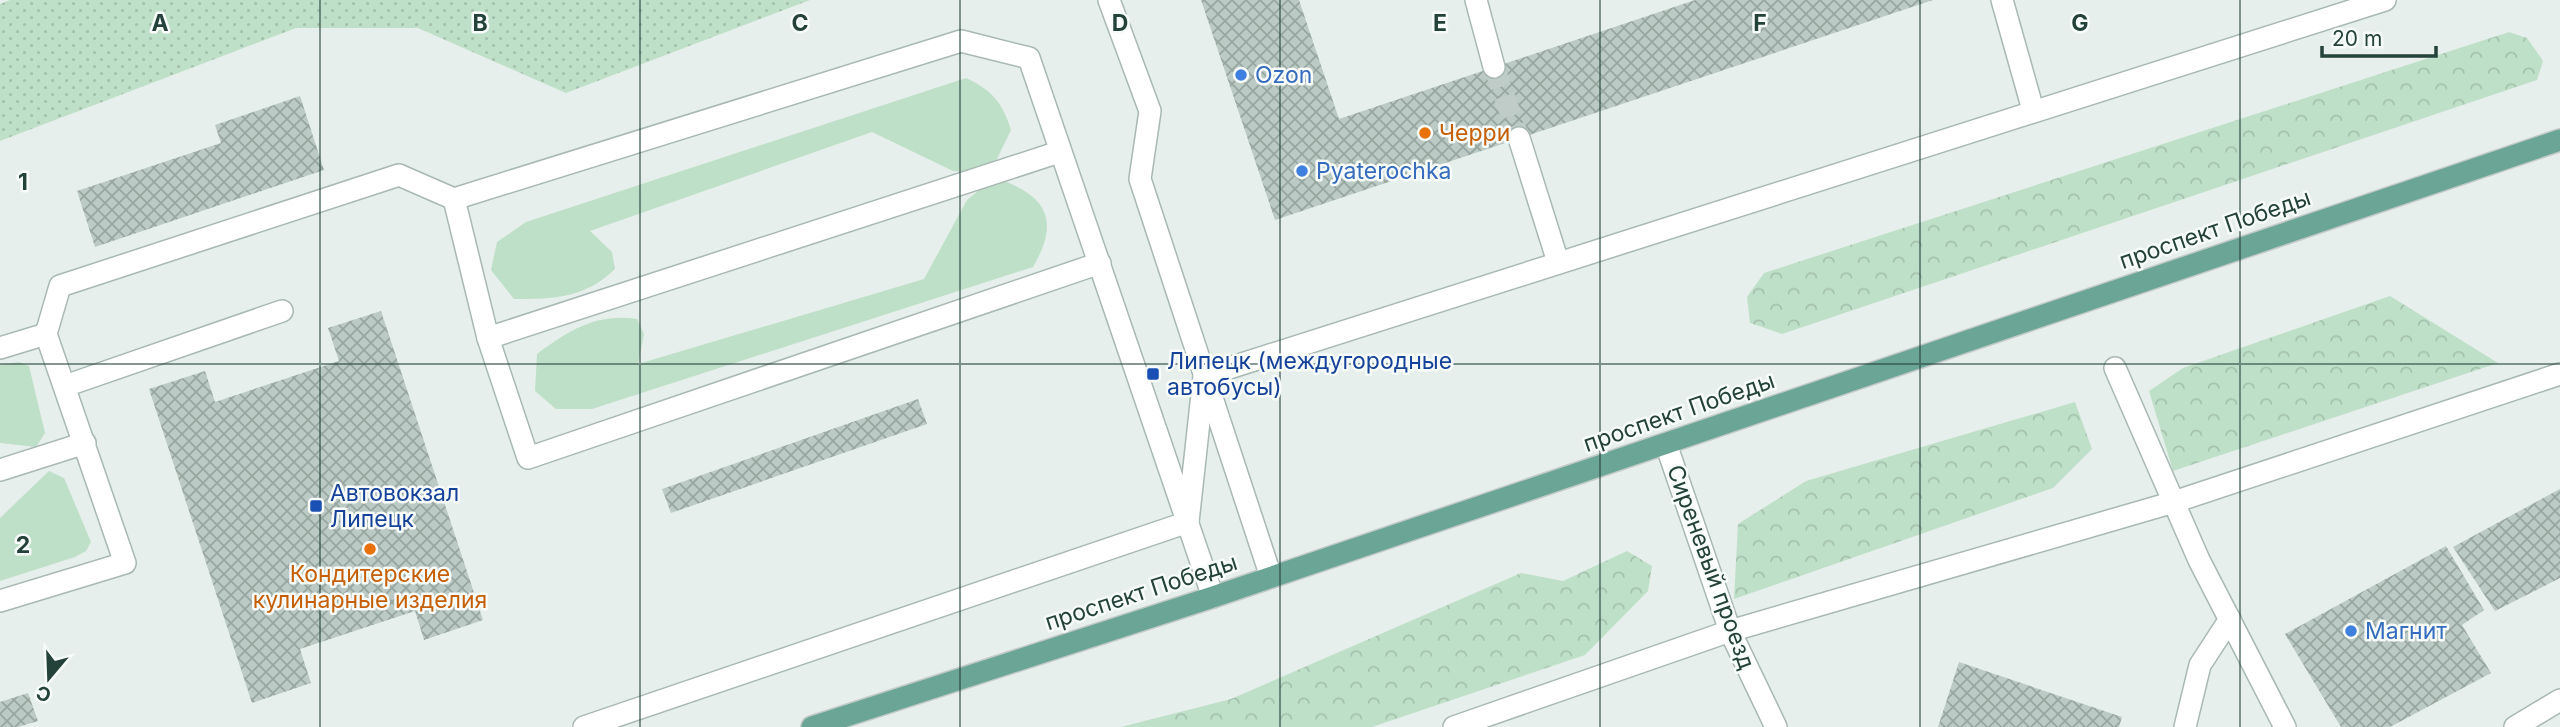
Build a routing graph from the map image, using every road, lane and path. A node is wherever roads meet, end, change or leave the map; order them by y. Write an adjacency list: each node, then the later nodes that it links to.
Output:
1 (1110, 0): 20 (street)
2 (1476, 0): 6 (street)
3 (2002, 0): 7 (street)
4 (2385, 0): 5 (street)
5 (2335, 8): 7 (street)
6 (1494, 67)
7 (2033, 110): 12 (street)
8 (1519, 138): 12 (street)
9 (2560, 140): 23 (main road, проспект Победы)
10 (1059, 152): 11 (street); 13 (street); 16 (street)
11 (454, 199): 15 (street); 16 (street)
12 (1558, 262): 20 (street)
13 (1100, 263): 16 (street); 26 (street)
14 (282, 311): 21 (street)
15 (46, 334): 17 (street); 21 (street)
16 (488, 338)
17 (0, 348)
18 (2115, 368): 25 (street)
19 (2560, 374): 25 (street)
20 (1204, 376): 26 (street); 27 (street)
21 (65, 386): 22 (street)
22 (85, 443): 24 (street); 29 (street)
23 (1666, 444): 27 (main road, проспект Победы); 31 (street, Сиреневый проезд)
24 (0, 470)
25 (2174, 502): 30 (street); 31 (street)
26 (1188, 522): 28 (street); 33 (street)
27 (1271, 577): 28 (main road, проспект Победы)
28 (1213, 597): 34 (main road, проспект Победы)
29 (0, 601)
30 (2230, 619): 37 (street); 38 (street)
31 (1730, 631): 35 (street); 36 (street, Сиреневый проезд)
32 (2560, 700): 39 (street)
33 (584, 727)
34 (812, 727)
35 (1454, 727)
36 (1776, 727)
37 (2185, 727)
38 (2285, 727)
39 (2515, 727)

